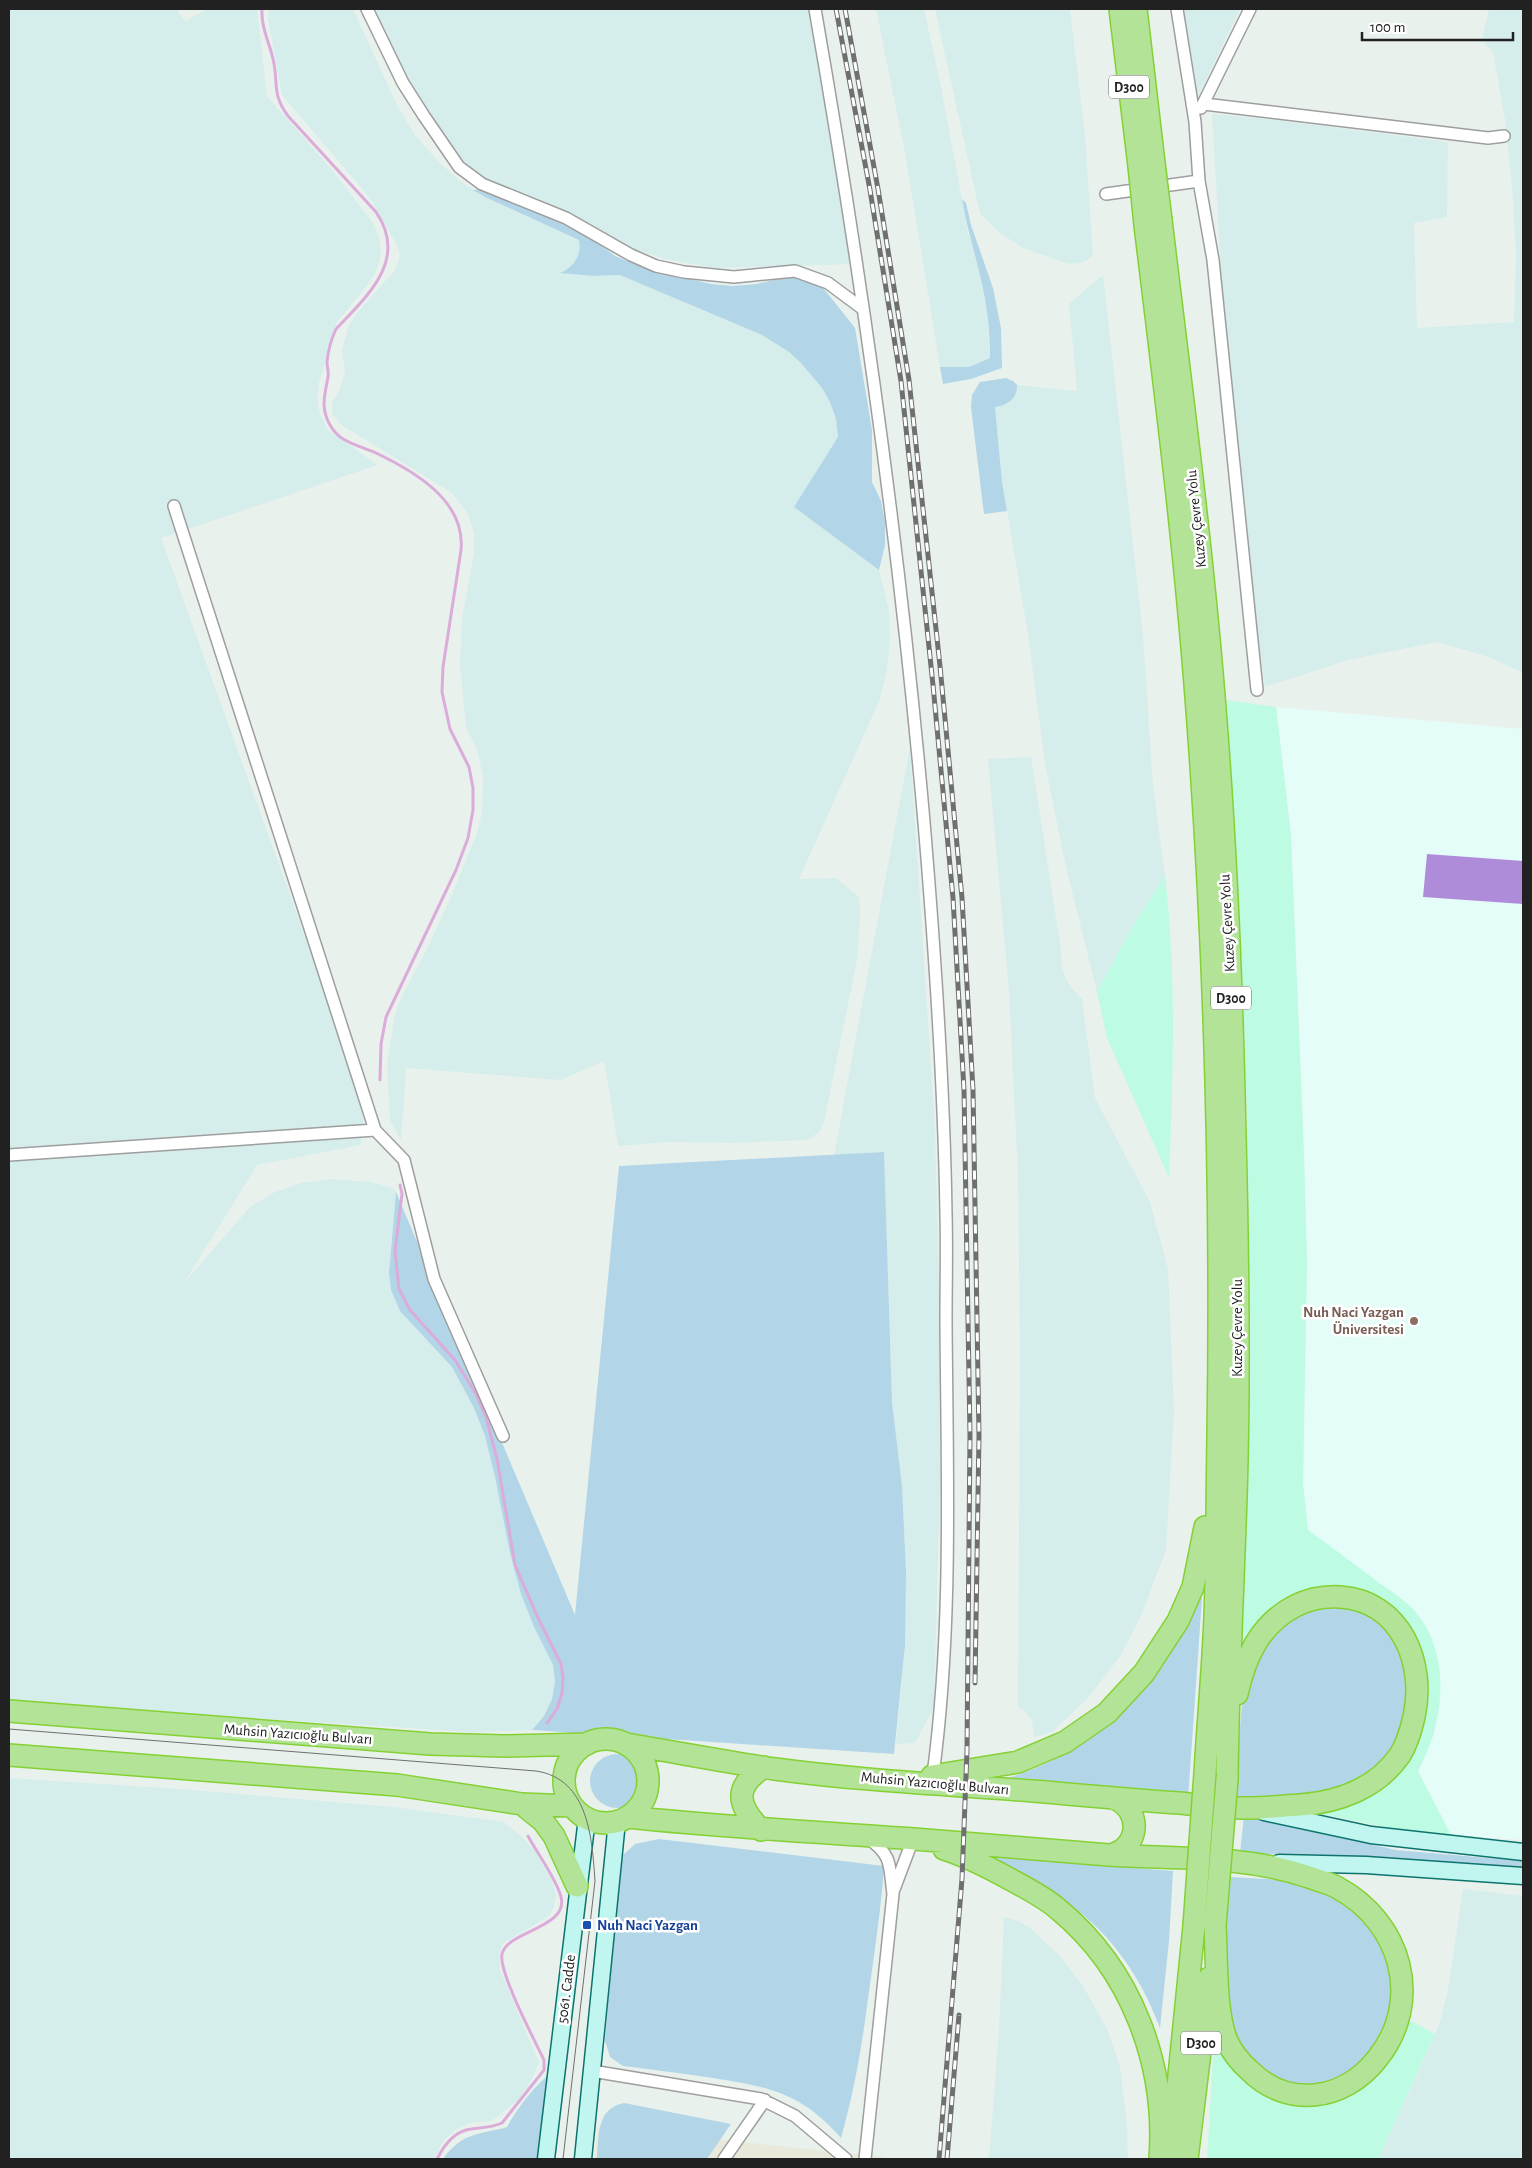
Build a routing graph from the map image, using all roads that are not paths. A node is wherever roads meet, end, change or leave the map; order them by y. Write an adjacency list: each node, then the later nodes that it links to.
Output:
1 (368, 9): 14 (street)
2 (815, 9): 14 (street)
3 (1120, 9): 10 (highway, D300)
4 (1136, 9): 10 (highway, D300)
5 (1177, 9): 8 (street)
6 (1250, 9): 7 (street)
7 (1204, 104): 8 (street); 9 (street)
8 (1195, 122): 11 (street)
9 (1504, 136)
10 (1146, 165): 13 (highway, D300, bridge)
11 (1199, 182): 12 (street); 16 (street)
12 (1106, 194)
13 (1153, 222): 19 (highway, Kuzey Çevre Yolu / D300); 27 (highway, Kuzey Çevre Yolu / D300)
14 (863, 308): 26 (street)
15 (174, 506): 17 (street)
16 (1257, 690)
17 (375, 1130): 18 (street); 20 (street)
18 (9, 1155)
19 (1220, 1325): 26 (highway); 43 (highway, Kuzey Çevre Yolu / D300, bridge)
20 (503, 1436)
21 (9, 1712): 22 (highway, Muhsin Yazıcıoğlu Bulvarı)
22 (587, 1744): 23 (highway); 32 (highway)
23 (626, 1744): 25 (highway, Muhsin Yazıcıoğlu Bulvarı); 33 (highway)
24 (9, 1756): 30 (highway)
25 (764, 1767): 28 (highway, Muhsin Yazıcıoğlu Bulvarı); 34 (highway)
26 (933, 1776): 28 (highway)
27 (1227, 1779): 31 (highway, Muhsin Yazıcıoğlu Bulvarı); 43 (highway, D300, bridge)
28 (904, 1781): 29 (highway, Muhsin Yazıcıoğlu Bulvarı)
29 (1113, 1798): 31 (highway, Muhsin Yazıcıoğlu Bulvarı); 38 (highway)
30 (522, 1804): 32 (highway); 41 (highway)
31 (1245, 1808): 37 (street)
32 (579, 1812): 33 (highway); 41 (street, 5061. Cadde)
33 (622, 1819): 34 (highway); 44 (street)
34 (761, 1830): 35 (highway)
35 (866, 1836): 36 (highway); 42 (street)
36 (913, 1839): 38 (highway); 42 (street); 51 (highway)
37 (1523, 1852)
38 (1111, 1855): 39 (highway)
39 (1247, 1862): 40 (street); 43 (highway)
40 (1523, 1876)
41 (578, 1886): 46 (street, 5061. Cadde)
42 (893, 1894): 50 (street)
43 (1205, 1926): 52 (highway, D300); 53 (highway, D300)
44 (592, 2071): 45 (street); 47 (street)
45 (764, 2100): 48 (street); 49 (street)
46 (546, 2159)
47 (583, 2159)
48 (724, 2159)
49 (846, 2159)
50 (865, 2159)
51 (1160, 2159)
52 (1171, 2159)
53 (1187, 2159)

